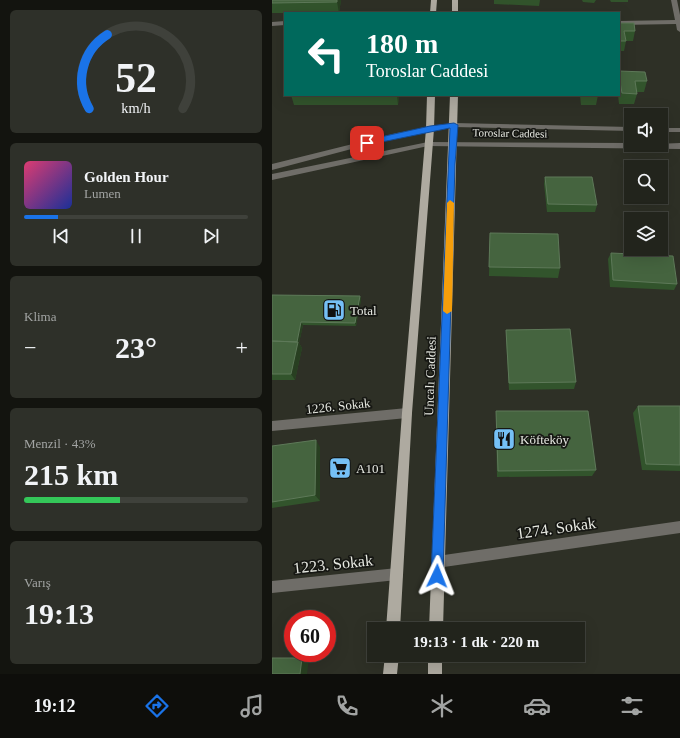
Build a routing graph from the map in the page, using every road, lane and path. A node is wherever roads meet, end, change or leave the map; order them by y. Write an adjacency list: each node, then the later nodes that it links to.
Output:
1 (434, 0): 4 (main road)
2 (455, 0): 5 (main road)
3 (674, 0): 6 (street)
4 (433, 12)
5 (454, 12)
6 (678, 22): 8 (street); 10 (street)
7 (284, 23): 9 (street)
8 (620, 23)
9 (272, 24)
10 (680, 30)
11 (431, 96): 14 (main road, Uncalı Caddesi)
12 (454, 96): 13 (main road, Uncalı Caddesi)
13 (454, 125): 14 (street, Toroslar Caddesi); 15 (street, Toroslar Caddesi); 19 (main road, Uncalı Caddesi)
14 (430, 129): 18 (main road, Uncalı Caddesi); 21 (street, Toroslar Caddesi)
15 (624, 129)
16 (668, 130): 17 (street)
17 (680, 130)
18 (428, 144): 19 (street, Toroslar Caddesi); 22 (street, Toroslar Caddesi); 23 (main road, Uncalı Caddesi)
19 (453, 144): 20 (street, Toroslar Caddesi); 26 (main road, Uncalı Caddesi)
20 (680, 146)
21 (272, 167)
22 (272, 176)
23 (407, 413): 24 (street, 1226. Sokak); 27 (main road, Uncalı Caddesi)
24 (272, 426)
25 (680, 528): 26 (street, 1274. Sokak)
26 (437, 562): 30 (main road, Uncalı Caddesi)
27 (397, 574): 28 (street, 1223. Sokak); 29 (main road, Uncalı Caddesi)
28 (272, 587)
29 (394, 622)
30 (436, 622)
31 (391, 662): 33 (main road)
32 (435, 662): 34 (main road)
33 (390, 674)
34 (435, 674)

